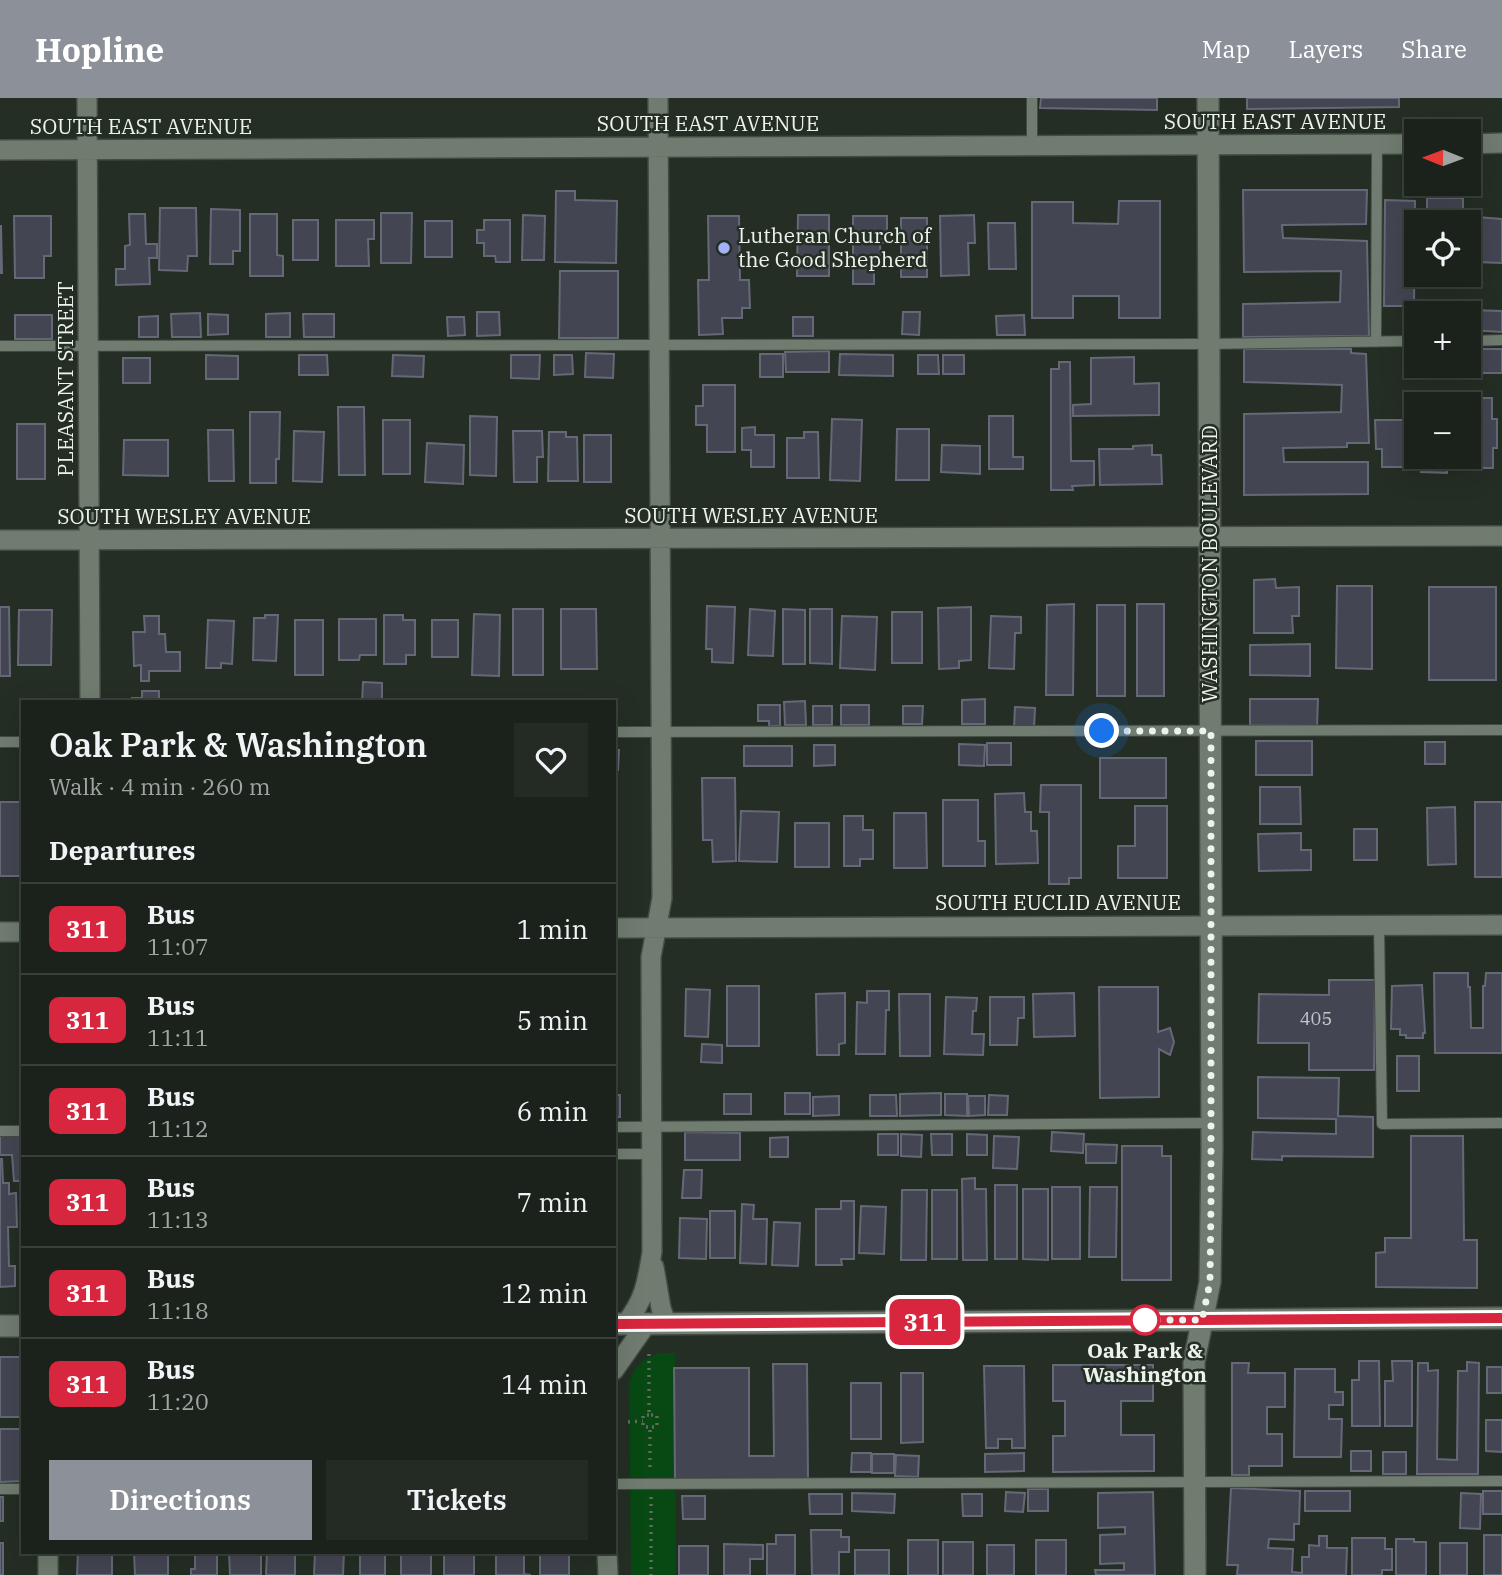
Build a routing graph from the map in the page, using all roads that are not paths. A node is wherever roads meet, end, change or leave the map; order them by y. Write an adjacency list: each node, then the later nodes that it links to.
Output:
1 (87, 98): 13 (street, PLEASANT STREET)
2 (657, 98): 11 (street)
3 (1032, 98): 9 (lane)
4 (1208, 98): 10 (street, WASHINGTON BOULEVARD)
5 (1377, 144): 6 (street, SOUTH EAST AVENUE); 10 (street, SOUTH EAST AVENUE); 17 (lane)
6 (1404, 144)
7 (1481, 144): 8 (street)
8 (1502, 144)
9 (1032, 145): 10 (street, SOUTH EAST AVENUE); 11 (street, SOUTH EAST AVENUE)
10 (1208, 145): 18 (street, WASHINGTON BOULEVARD)
11 (658, 147): 13 (street, SOUTH EAST AVENUE); 20 (street)
12 (0, 150): 13 (street, SOUTH EAST AVENUE)
13 (87, 150): 21 (street, PLEASANT STREET)
14 (1502, 340): 16 (lane)
15 (1404, 341): 17 (lane)
16 (1481, 341)
17 (1376, 342): 18 (lane)
18 (1209, 344): 20 (lane); 22 (street, WASHINGTON BOULEVARD)
19 (0, 345): 21 (lane)
20 (659, 345): 21 (lane); 24 (street)
21 (88, 346): 26 (street, PLEASANT STREET)
22 (1210, 536): 23 (street, SOUTH WESLEY AVENUE); 24 (street, SOUTH WESLEY AVENUE); 30 (street, WASHINGTON BOULEVARD)
23 (1502, 536)
24 (661, 539): 26 (street, SOUTH WESLEY AVENUE); 29 (street)
25 (0, 540): 26 (street, SOUTH WESLEY AVENUE)
26 (89, 540): 27 (street, PLEASANT STREET)
27 (90, 700)
28 (1502, 730): 30 (lane)
29 (661, 731): 30 (lane); 31 (lane); 38 (street)
30 (1211, 731): 34 (street, WASHINGTON BOULEVARD)
31 (616, 732)
32 (21, 741): 33 (lane)
33 (0, 742)
34 (1212, 925): 36 (street, SOUTH EUCLID AVENUE); 38 (street, SOUTH EUCLID AVENUE); 41 (street, WASHINGTON BOULEVARD)
35 (1502, 925): 36 (street, SOUTH EUCLID AVENUE)
36 (1379, 926): 42 (lane)
37 (616, 928): 38 (street, SOUTH EUCLID AVENUE)
38 (658, 928): 44 (street)
39 (0, 932): 40 (street)
40 (21, 932)
41 (1212, 1122): 44 (lane); 51 (street, WASHINGTON BOULEVARD)
42 (1502, 1123)
43 (616, 1127): 44 (lane)
44 (652, 1127): 47 (street)
45 (0, 1131): 46 (lane)
46 (21, 1131)
47 (652, 1153): 48 (lane); 49 (street)
48 (616, 1154)
49 (652, 1252): 52 (street); 52 (street)
50 (1502, 1318): 51 (street)
51 (1202, 1320): 52 (street); 57 (street, WASHINGTON BOULEVARD)
52 (638, 1323): 55 (street)
53 (0, 1326): 54 (street)
54 (21, 1326)
55 (616, 1366)
56 (1502, 1481): 57 (lane)
57 (1195, 1482): 58 (lane); 65 (street, WASHINGTON BOULEVARD)
58 (616, 1484)
59 (0, 1489): 60 (lane)
60 (21, 1489)
61 (48, 1554): 63 (street)
62 (607, 1554): 64 (street)
63 (48, 1575)
64 (608, 1575)
65 (1195, 1575)

